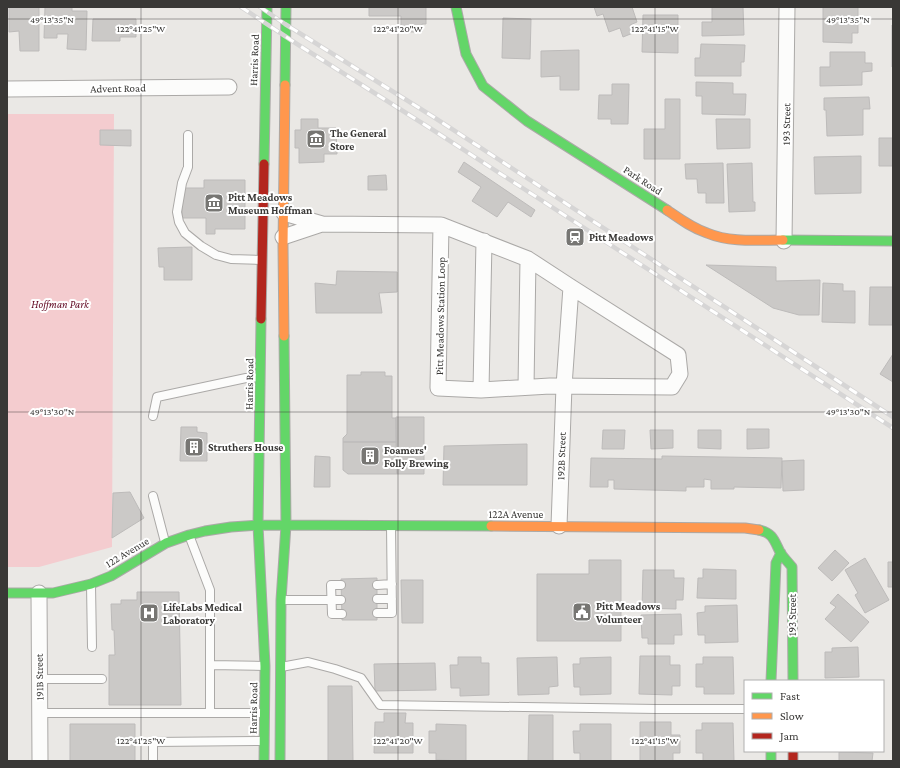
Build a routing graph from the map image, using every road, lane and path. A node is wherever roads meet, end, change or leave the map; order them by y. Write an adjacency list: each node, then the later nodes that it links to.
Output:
1 (267, 7): 16 (street, Harris Road)
2 (286, 7): 8 (street)
3 (456, 7): 13 (street, Park Road)
4 (787, 7): 13 (street, 193 Street)
5 (230, 87): 6 (street, Advent Road)
6 (7, 89)
7 (188, 135): 16 (lane)
8 (284, 213): 9 (street); 11 (street)
9 (322, 224): 10 (street, Pitt Meadows Station Loop); 11 (street)
10 (442, 225): 12 (street, Pitt Meadows Station Loop); 21 (street, Pitt Meadows Station Loop)
11 (284, 237): 25 (street)
12 (484, 241): 15 (street, Pitt Meadows Station Loop); 21 (street)
13 (784, 241): 14 (street, Park Road)
14 (893, 241)
15 (528, 259): 17 (street, Pitt Meadows Station Loop); 20 (street)
16 (262, 260): 18 (street, Harris Road)
17 (571, 287): 19 (street); 19 (street, Pitt Meadows Station Loop)
18 (261, 377): 22 (lane); 24 (street, Harris Road)
19 (564, 386): 20 (street, Pitt Meadows Station Loop); 27 (street, 192B Street)
20 (526, 387): 21 (street, Pitt Meadows Station Loop)
21 (481, 390)
22 (152, 416)
23 (152, 496): 30 (lane)
24 (258, 525): 25 (street, 122A Avenue); 28 (street, 122 Avenue); 47 (street, Harris Road)
25 (286, 525): 26 (street, 122A Avenue); 40 (street)
26 (391, 526): 27 (street, 122A Avenue); 33 (lane)
27 (559, 526): 29 (street, 122A Avenue)
28 (189, 535): 30 (street, 122 Avenue); 46 (lane)
29 (772, 536): 31 (street, 193 Street)
30 (166, 543): 32 (street, 122 Avenue)
31 (781, 553): 51 (street, 193 Street); 52 (street, 193 Street)
32 (92, 584): 37 (street, 122 Avenue); 45 (lane)
33 (392, 584): 35 (lane); 39 (lane)
34 (341, 585): 41 (lane)
35 (377, 585)
36 (7, 593): 37 (street, 122 Avenue)
37 (38, 593): 50 (street, 191B Street)
38 (377, 599): 39 (lane)
39 (392, 599): 43 (lane)
40 (281, 600): 41 (lane); 48 (street)
41 (331, 600): 42 (lane); 44 (lane)
42 (341, 600)
43 (377, 613)
44 (342, 614)
45 (92, 647)
46 (210, 665): 47 (lane); 55 (lane)
47 (265, 666): 56 (street, Harris Road)
48 (280, 667): 53 (lane); 61 (street)
49 (102, 679): 50 (lane)
50 (39, 680): 54 (street, 191B Street)
51 (771, 680)
52 (793, 680)
53 (744, 709)
54 (40, 713): 55 (lane); 58 (street, 191B Street)
55 (210, 713): 56 (lane)
56 (265, 713): 57 (street, Harris Road)
57 (265, 741): 59 (lane); 60 (street, Harris Road)
58 (40, 761)
59 (153, 761)
60 (264, 761)
61 (280, 761)

